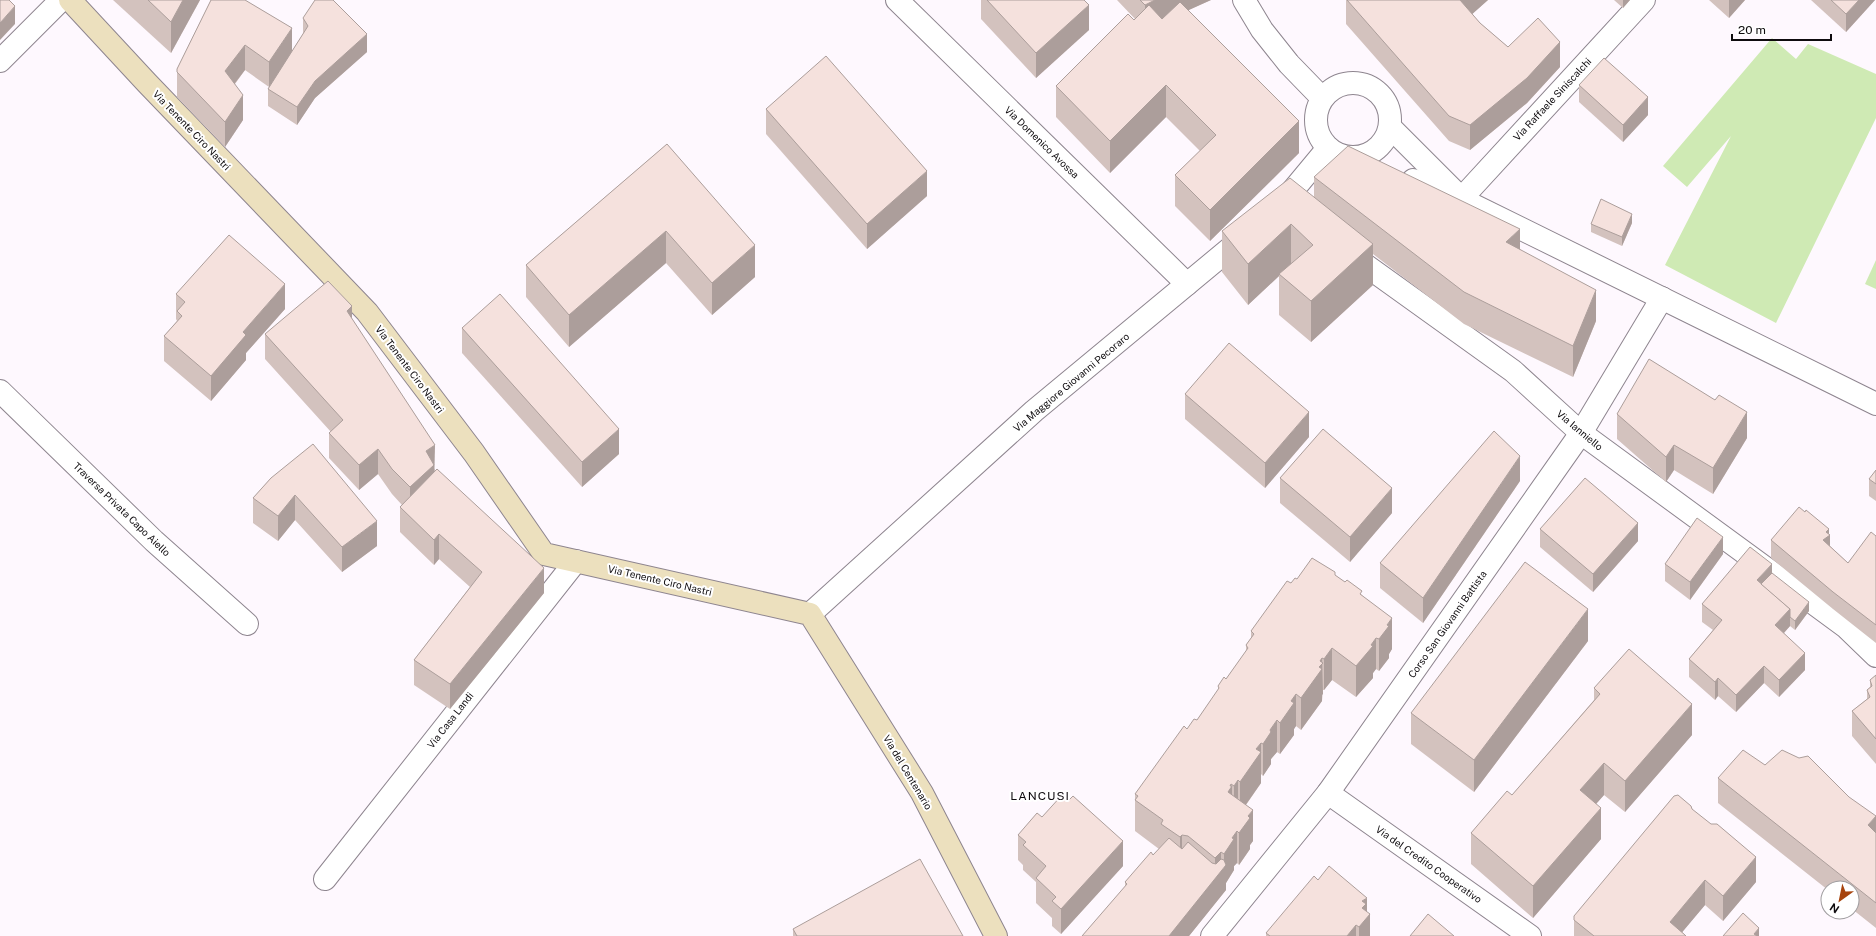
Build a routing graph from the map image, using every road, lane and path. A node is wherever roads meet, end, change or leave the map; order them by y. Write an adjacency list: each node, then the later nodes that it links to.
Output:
1 (61, 0): 6 (street)
2 (70, 0): 18 (street, Via Tenente Ciro Nastri)
3 (897, 0): 13 (street, Via Domenico Avossa)
4 (1244, 0): 7 (street)
5 (1644, 0): 11 (street, Via Raffaele Siniscalchi)
6 (0, 61)
7 (1322, 98): 8 (street); 9 (street)
8 (1390, 127): 10 (street); 11 (street)
9 (1328, 148): 10 (street); 13 (street, Via Maggiore Giovanni Pecoraro)
10 (1357, 158): 11 (street)
11 (1461, 199): 14 (street)
12 (1332, 240): 17 (street, Via Ianniello)
13 (1187, 284): 19 (street, Via Maggiore Giovanni Pecoraro)
14 (1662, 298): 16 (street); 17 (street, Corso San Giovanni Battista)
15 (0, 391): 20 (street, Traversa Privata Capo Aiello)
16 (1876, 404)
17 (1581, 433): 21 (street, Via Ianniello); 22 (street, Corso San Giovanni Battista)
18 (576, 561): 19 (street, Via Tenente Ciro Nastri); 23 (street, Via Casa Landi)
19 (810, 614): 24 (street, Via del Centenario)
20 (247, 624)
21 (1876, 656)
22 (1328, 793): 25 (street, Corso San Giovanni Battista); 26 (street, Via del Credito Cooperativo)
23 (325, 880)
24 (996, 936)
25 (1212, 936)
26 (1530, 936)

